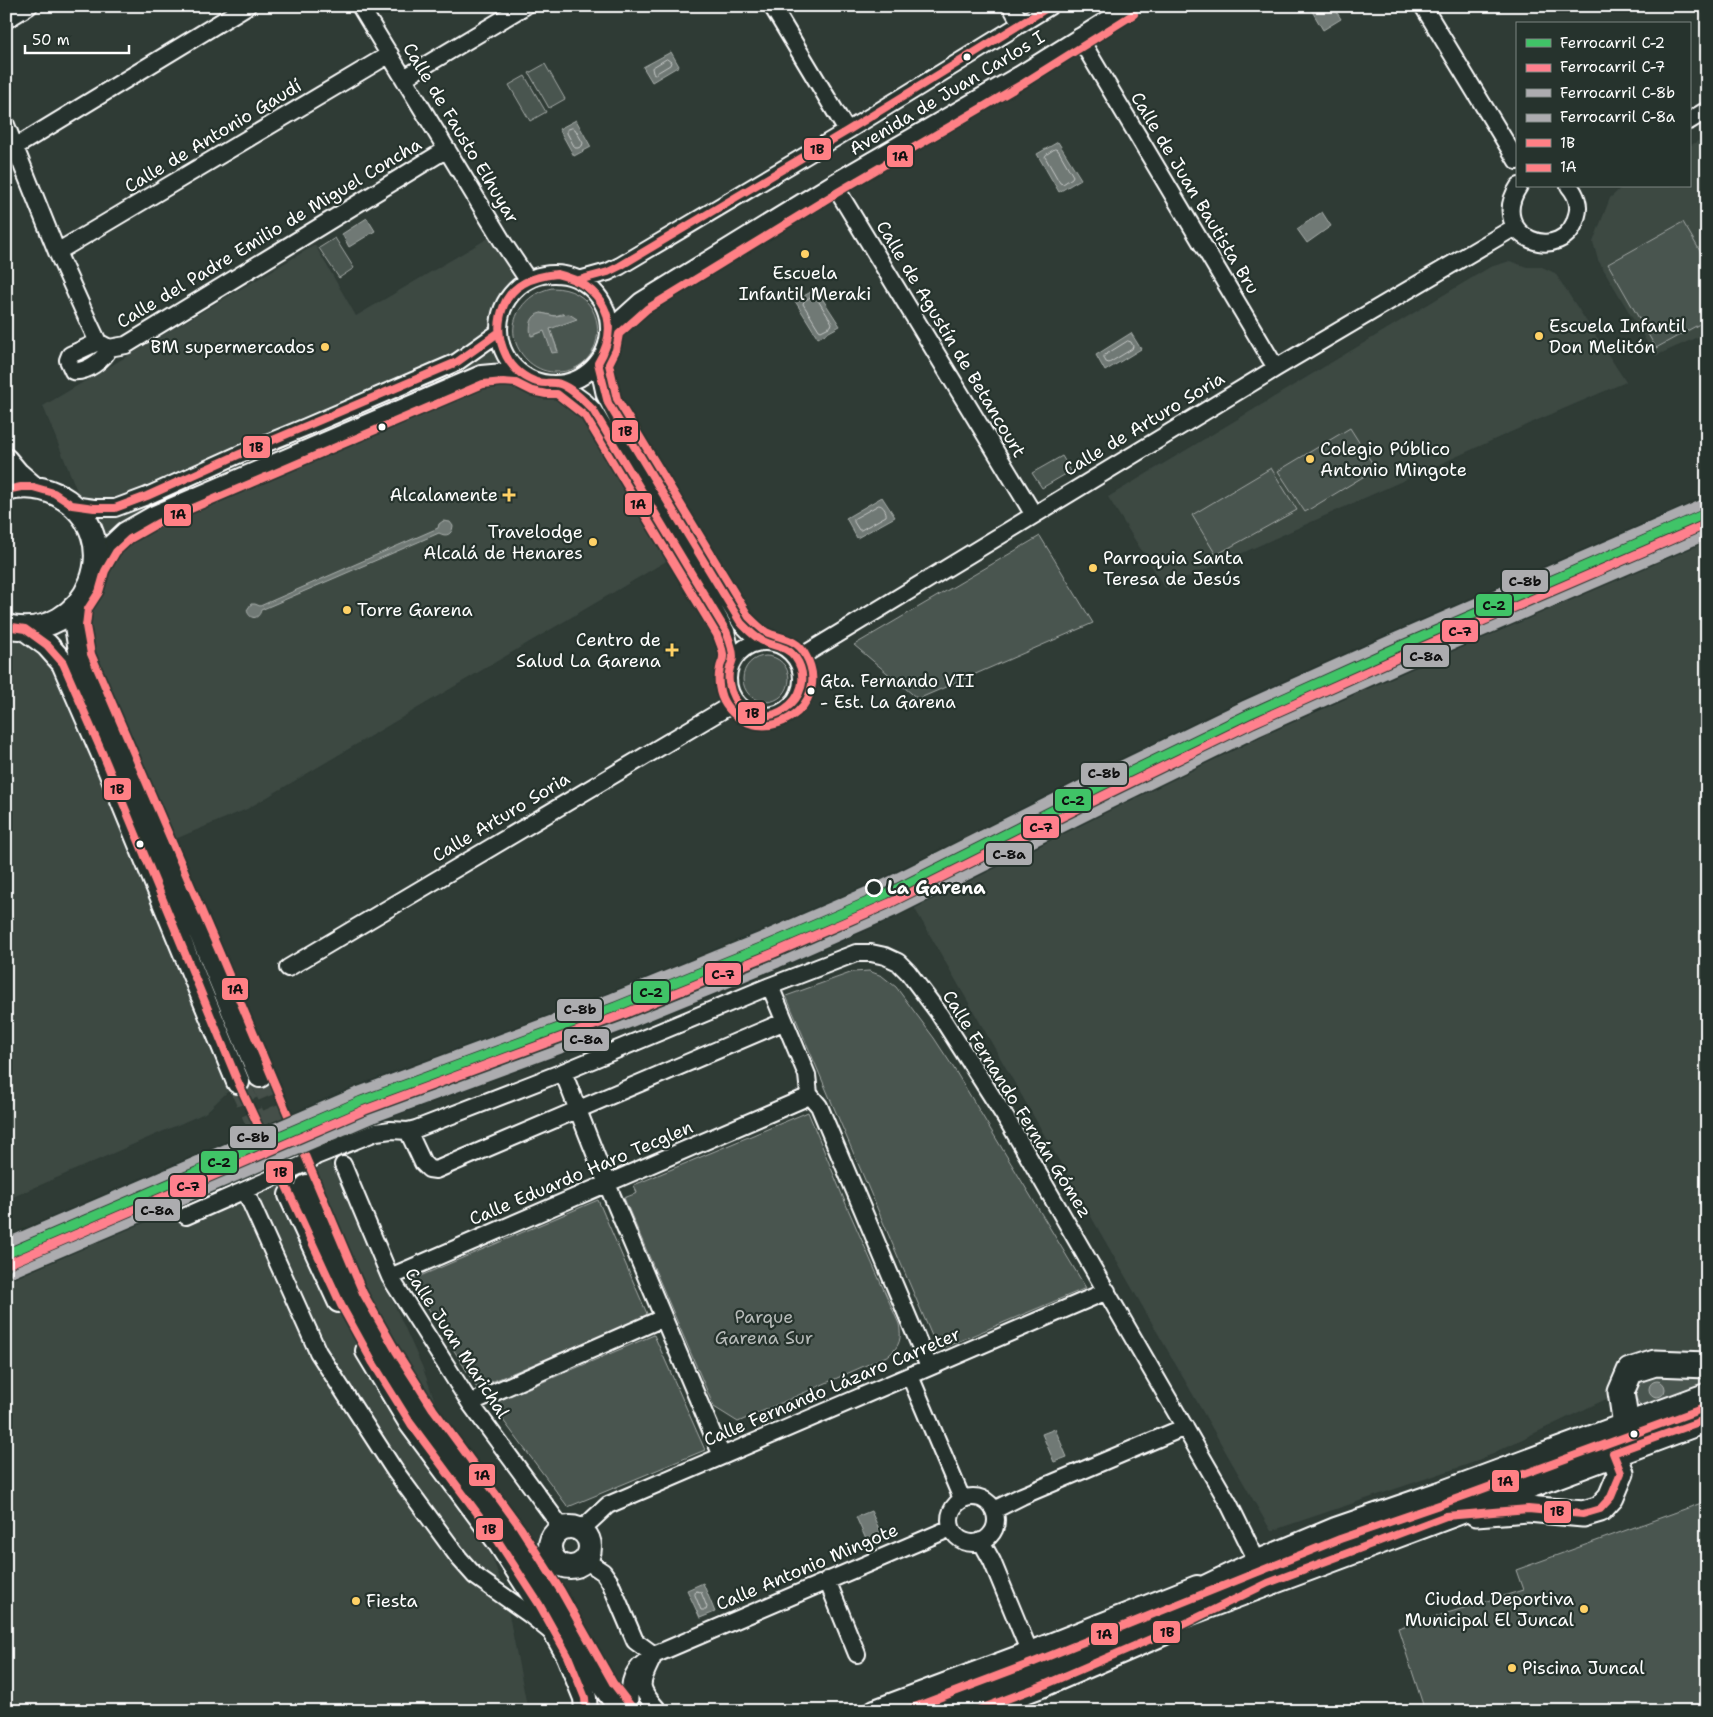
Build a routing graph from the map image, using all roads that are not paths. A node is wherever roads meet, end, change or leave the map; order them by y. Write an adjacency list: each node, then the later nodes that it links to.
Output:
1 (29, 6): 10 (street)
2 (247, 6): 19 (street)
3 (360, 6): 13 (street, Calle de Fausto Elhuyar)
4 (525, 6): 14 (street)
5 (772, 6): 18 (street)
6 (1011, 6): 11 (street)
7 (1050, 6): 11 (street, Avenida de Juan Carlos I)
8 (1129, 6): 12 (street, Avenida de Juan Carlos I)
9 (1423, 6): 21 (street)
10 (6, 20)
11 (1021, 24): 18 (street, Avenida de Juan Carlos I)
12 (1080, 38): 22 (street, Avenida de Juan Carlos I); 32 (street, Calle de Juan Bautista Bru)
13 (390, 54): 14 (street, Calle de Fausto Elhuyar); 26 (street, Calle de Antonio Gaudí)
14 (404, 78): 20 (street, Calle de Fausto Elhuyar)
15 (1707, 110): 16 (street)
16 (1690, 119)
17 (6, 125): 19 (street, Calle del Padre Emilio de Miguel Concha)
18 (847, 131): 28 (street, Avenida de Juan Carlos I)
19 (14, 147): 26 (street, Calle del Padre Emilio de Miguel Concha)
20 (447, 149): 26 (street, Calle del Padre Emilio de Miguel Concha); 27 (street, Calle de Fausto Elhuyar)
21 (1516, 159)
22 (834, 183): 29 (street, Avenida de Juan Carlos I); 39 (street, Calle de Agustín de Betancourt)
23 (1517, 188): 25 (street)
24 (1574, 188): 25 (street)
25 (1514, 227): 32 (street, Calle de Arturo Soria)
26 (56, 252)
27 (528, 280): 28 (street); 30 (street)
28 (579, 280): 29 (street)
29 (610, 329): 31 (street)
30 (498, 333): 33 (street); 38 (street)
31 (598, 363): 34 (street); 43 (street)
32 (1276, 368): 39 (street, Calle de Arturo Soria)
33 (519, 373): 34 (street); 40 (street)
34 (560, 384): 45 (street)
35 (6, 460): 36 (street)
36 (33, 487): 37 (street); 38 (street)
37 (6, 490)
38 (72, 505): 40 (street)
39 (1034, 515): 44 (street, Calle de Arturo Soria)
40 (96, 566): 41 (street)
41 (78, 606): 42 (street); 51 (street)
42 (16, 627): 52 (street)
43 (764, 642): 44 (street); 45 (street)
44 (797, 659): 46 (street)
45 (733, 660): 46 (street)
46 (736, 702): 47 (street, Calle Arturo Soria)
47 (288, 968)
48 (770, 986): 49 (street); 50 (street, Calle Fernando Fernán Gómez); 63 (street, Calle Fernando Fernán Gómez)
49 (783, 1022): 53 (street); 54 (street)
50 (563, 1072): 54 (street); 55 (street, Calle Fernando Fernán Gómez)
51 (260, 1076)
52 (238, 1082)
53 (809, 1094): 59 (street, Calle Eduardo Haro Tecglen); 66 (street)
54 (578, 1110): 55 (street); 59 (street)
55 (408, 1131): 56 (street, Calle Fernando Fernán Gómez)
56 (362, 1138): 57 (street, Calle Fernando Fernán Gómez); 58 (street)
57 (306, 1163): 58 (street); 60 (street)
58 (343, 1165): 62 (street, Calle Juan Marichal)
59 (607, 1184): 62 (street, Calle Eduardo Haro Tecglen); 64 (street)
60 (245, 1190): 61 (street); 87 (street)
61 (186, 1216)
62 (390, 1277): 69 (street, Calle Juan Marichal)
63 (1107, 1291): 66 (street, Calle Fernando Lázaro Carreter); 72 (street, Calle Fernando Fernán Gómez)
64 (664, 1318): 69 (street); 76 (street)
65 (1707, 1365): 71 (main road)
66 (929, 1368): 67 (street, Calle Fernando Lázaro Carreter)
67 (910, 1376): 76 (street, Calle Fernando Lázaro Carreter); 78 (street)
68 (1707, 1396): 71 (main road)
69 (470, 1403): 82 (street, Calle Juan Marichal)
70 (1707, 1419): 74 (main road)
71 (1626, 1426): 73 (main road); 74 (main road)
72 (1185, 1427): 79 (street); 85 (street, Calle Fernando Fernán Gómez)
73 (1591, 1438): 75 (main road); 85 (main road)
74 (1649, 1440): 75 (main road)
75 (1613, 1453): 80 (main road); 80 (main road)
76 (722, 1456): 82 (street, Calle Fernando Lázaro Carreter)
77 (474, 1482): 82 (street); 87 (street); 91 (street)
78 (962, 1499): 79 (street); 81 (street)
79 (994, 1510): 83 (street)
80 (1446, 1516): 85 (main road)
81 (951, 1528): 83 (street); 86 (street, Calle Antonio Mingote)
82 (564, 1534): 84 (street); 84 (street)
83 (981, 1541): 90 (street)
84 (579, 1564): 88 (street); 91 (street)
85 (1263, 1573): 90 (main road); 98 (street)
86 (827, 1580): 88 (street, Calle Antonio Mingote); 89 (street)
87 (557, 1636): 92 (street)
88 (654, 1654): 94 (street, Calle Antonio Mingote); 95 (street)
89 (857, 1654)
90 (1034, 1661): 96 (street); 97 (main road)
91 (596, 1670): 93 (street)
92 (586, 1711)
93 (622, 1711)
94 (629, 1711)
95 (659, 1711)
96 (876, 1711)
97 (930, 1711)
98 (974, 1711)

